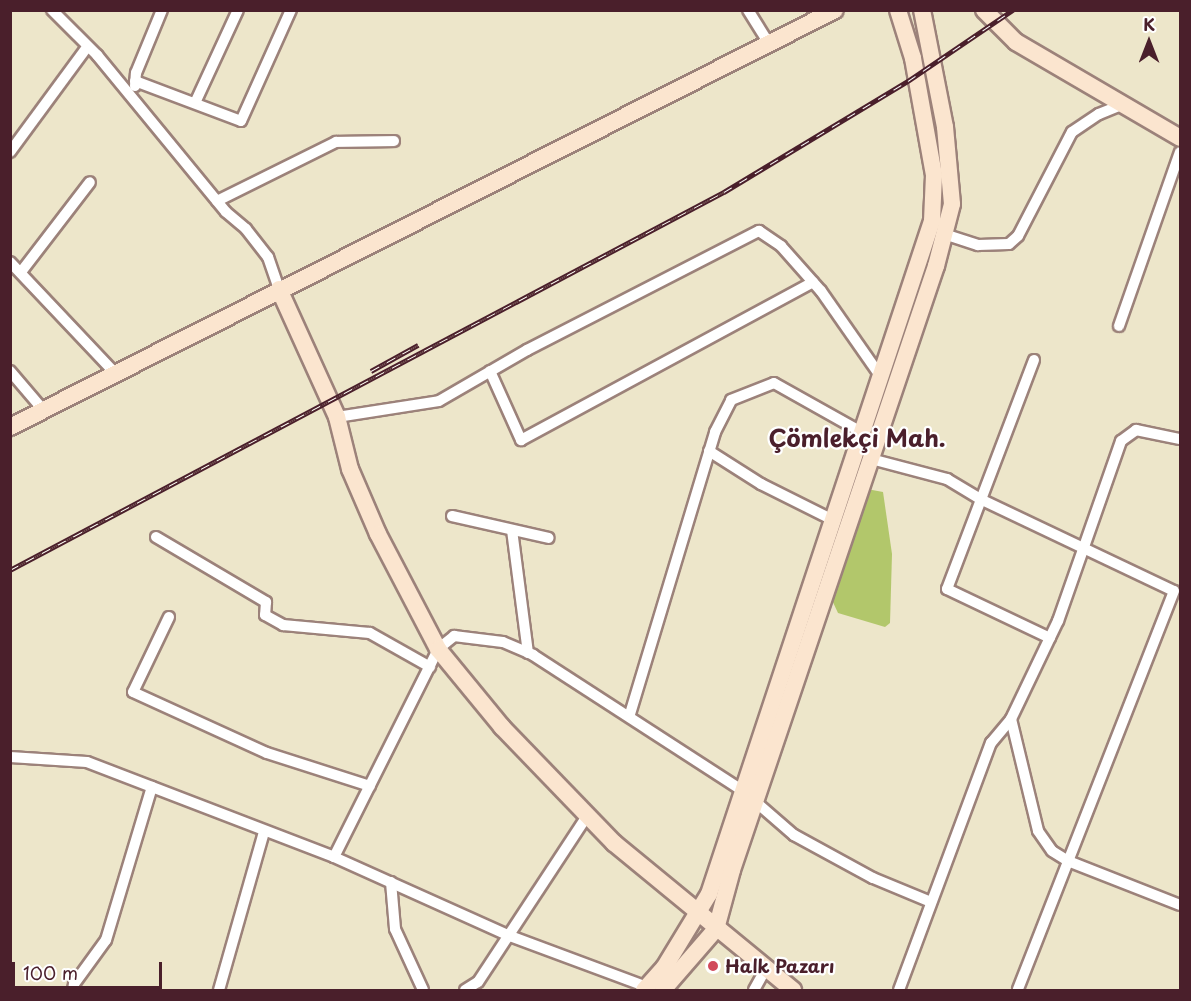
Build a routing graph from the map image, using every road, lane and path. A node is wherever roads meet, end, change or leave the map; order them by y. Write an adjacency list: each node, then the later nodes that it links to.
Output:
1 (52, 10): 12 (street)
2 (162, 10): 13 (street)
3 (238, 10): 15 (street)
4 (291, 10): 15 (street)
5 (748, 10): 11 (street)
6 (810, 10): 11 (main road)
7 (835, 10): 17 (main road)
8 (898, 10): 36 (main road)
9 (922, 10): 26 (main road)
10 (984, 10): 16 (main road)
11 (765, 37): 17 (main road)
12 (87, 47): 14 (street); 20 (street)
13 (135, 81): 14 (street); 15 (street)
14 (133, 99): 25 (street)
15 (195, 103)
16 (1124, 105): 19 (main road); 26 (street)
17 (613, 123): 30 (main road)
18 (10, 131): 20 (street)
19 (1180, 138)
20 (19, 140): 22 (street)
21 (394, 141): 25 (street)
22 (10, 152)
23 (1180, 152): 31 (street)
24 (90, 183): 28 (street)
25 (217, 201): 30 (street)
26 (944, 234): 43 (main road)
27 (10, 262): 28 (street)
28 (21, 272): 35 (street)
29 (813, 282): 34 (street); 34 (street); 36 (street)
30 (279, 289): 35 (main road); 38 (main road)
31 (1119, 327)
32 (1034, 360): 44 (street)
33 (10, 371): 37 (street)
34 (490, 371): 38 (street)
35 (117, 375): 37 (main road)
36 (881, 377): 40 (main road)
37 (44, 411): 39 (main road)
38 (337, 417): 53 (main road)
39 (10, 427)
40 (862, 433): 42 (street); 46 (main road)
41 (1180, 439): 50 (street)
42 (709, 451): 46 (street); 56 (street)
43 (871, 459): 44 (street); 61 (main road)
44 (982, 500): 50 (street); 52 (street)
45 (452, 516): 47 (street)
46 (834, 520): 61 (main road)
47 (512, 530): 49 (street); 54 (street)
48 (156, 537): 55 (street)
49 (549, 538)
50 (1084, 548): 52 (street); 65 (street)
51 (169, 617): 59 (street)
52 (1050, 638): 57 (street)
53 (438, 649): 54 (street); 55 (street); 62 (main road)
54 (528, 653): 56 (street)
55 (430, 667): 59 (street)
56 (630, 714): 61 (street)
57 (1011, 719): 65 (street); 67 (street)
58 (10, 757): 60 (street)
59 (370, 786): 64 (street)
60 (152, 787): 63 (street); 74 (street)
61 (749, 795): 67 (street); 69 (main road); 70 (main road)
62 (587, 816): 69 (main road); 71 (street)
63 (264, 832): 64 (street); 75 (street)
64 (334, 857): 66 (street)
65 (1068, 861): 68 (street); 81 (street)
66 (391, 882): 71 (street); 76 (street)
67 (931, 902): 80 (street)
68 (1180, 905)
69 (695, 911): 70 (main road); 73 (main road)
70 (716, 929): 72 (main road); 73 (main road)
71 (510, 936): 73 (street); 77 (street)
72 (765, 970): 78 (street); 79 (main road)
73 (651, 989)
74 (74, 990)
75 (219, 990)
76 (423, 990)
77 (465, 990)
78 (754, 990)
79 (793, 990)
80 (899, 990)
81 (1018, 990)

